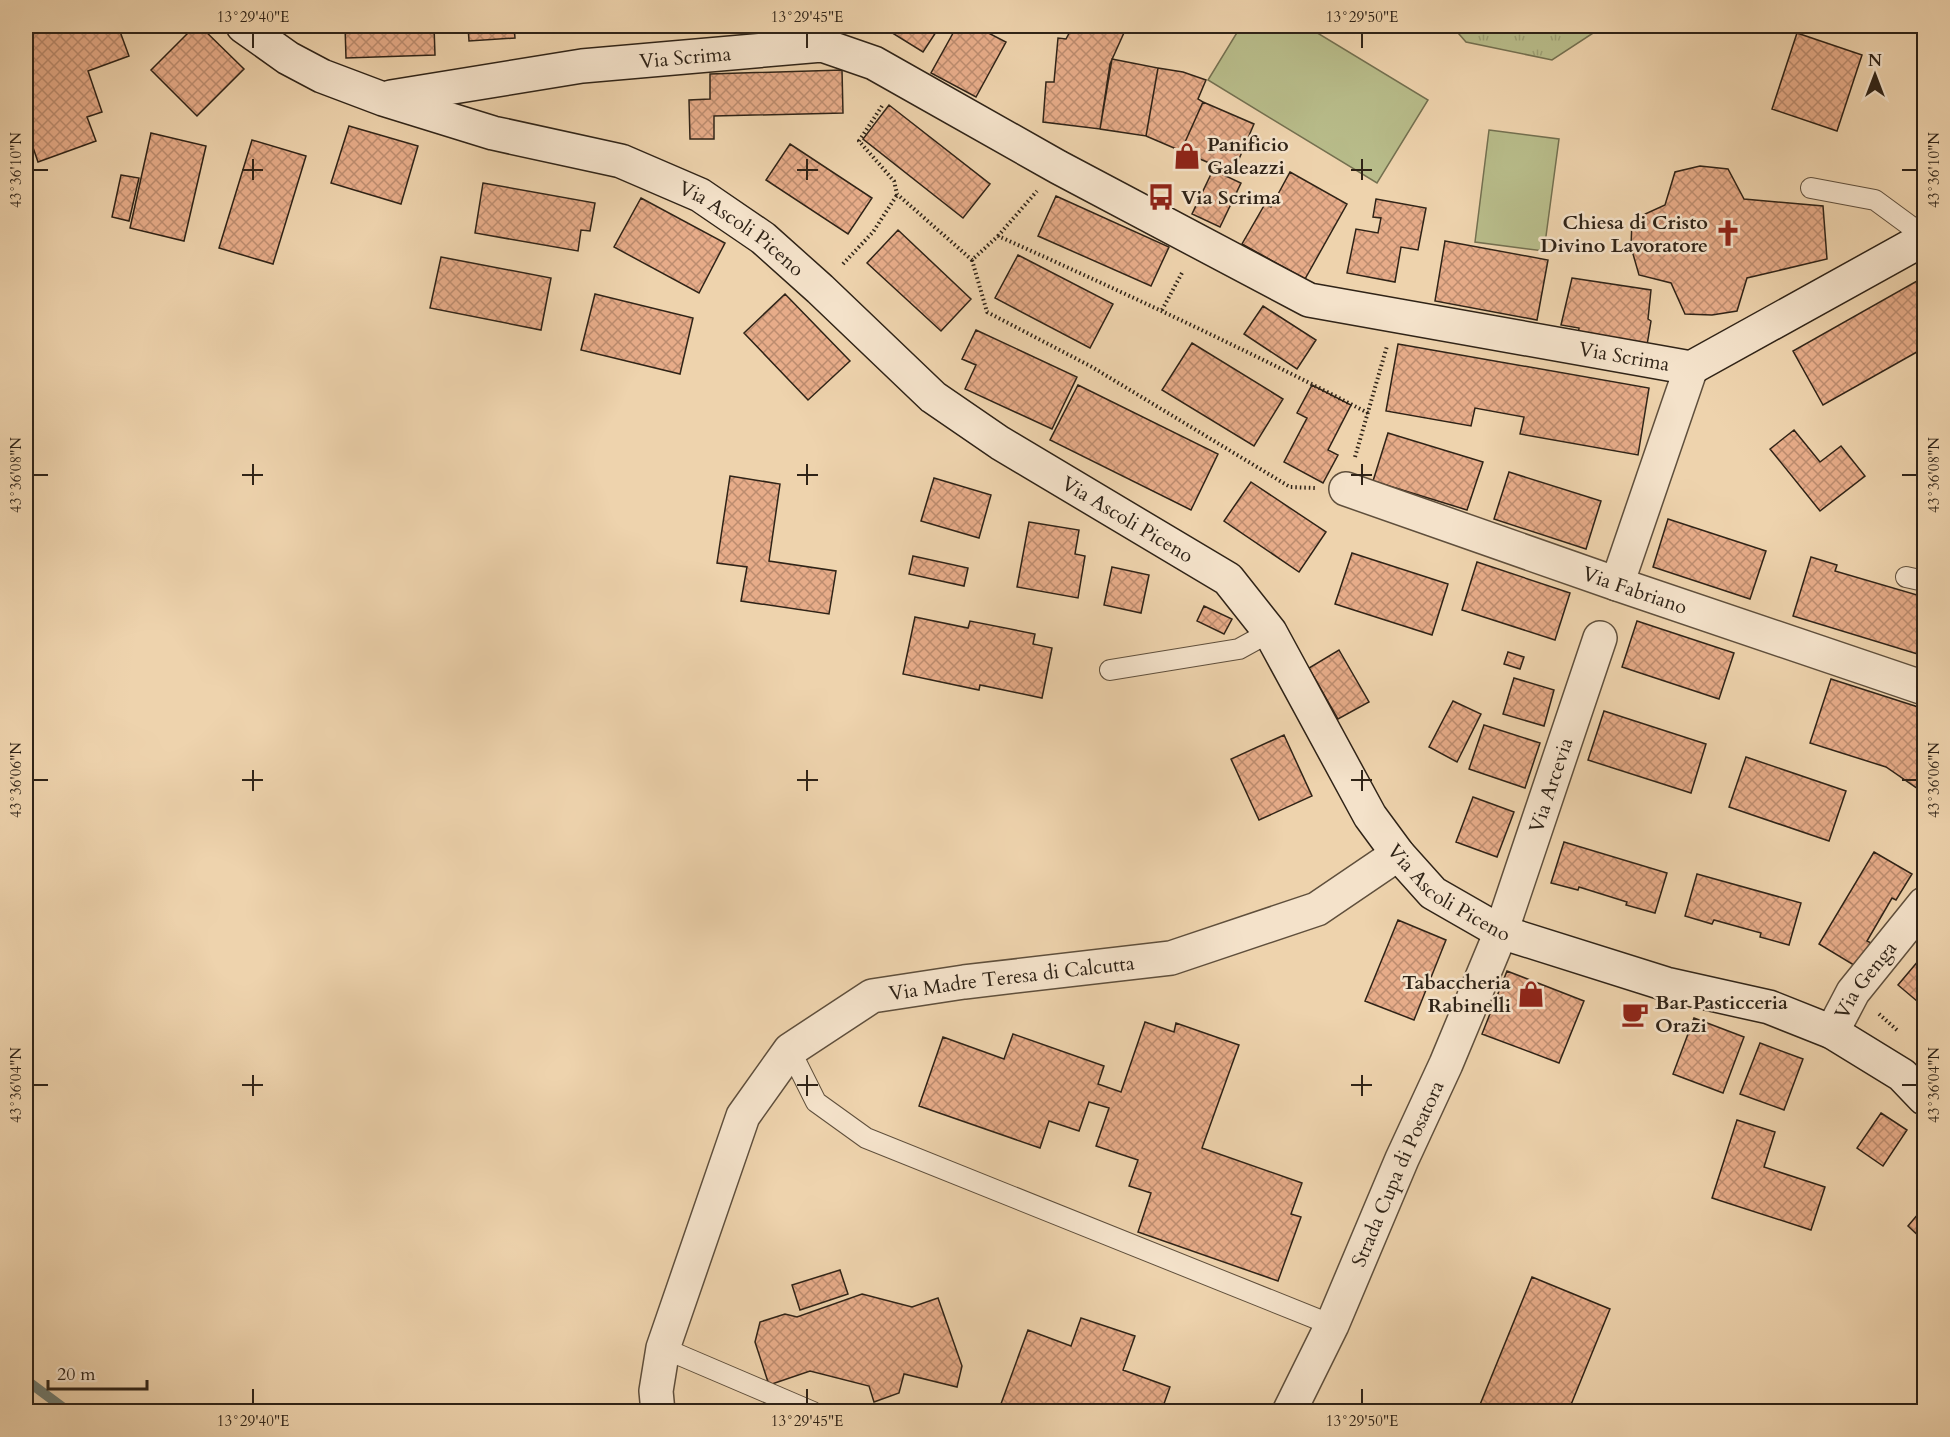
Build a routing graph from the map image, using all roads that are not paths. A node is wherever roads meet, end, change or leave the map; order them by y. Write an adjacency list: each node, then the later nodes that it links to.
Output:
1 (243, 26): 3 (street, Via Ascoli Piceno)
2 (825, 35): 3 (street, Via Scrima); 6 (street, Via Scrima)
3 (383, 99): 9 (street, Via Ascoli Piceno)
4 (1811, 188): 5 (lane)
5 (1916, 243): 6 (street, Via Scrima)
6 (1691, 368): 8 (street)
7 (1346, 489): 8 (street, Via Fabriano)
8 (1617, 584): 12 (street, Via Fabriano)
9 (1270, 632): 11 (lane); 13 (street, Via Ascoli Piceno)
10 (1599, 638): 15 (street, Via Arcevia)
11 (1110, 670)
12 (1924, 688)
13 (1398, 854): 15 (street, Via Ascoli Piceno); 17 (street, Via Madre Teresa di Calcutta)
14 (1924, 904): 16 (street, Via Genga)
15 (1500, 932): 16 (street, Via Ascoli Piceno); 19 (street, Strada Cupa di Posatora)
16 (1832, 1032): 18 (street, Via Ascoli Piceno)
17 (790, 1050): 19 (lane); 20 (street, Via Madre Teresa di Calcutta)
18 (1924, 1098)
19 (1332, 1325): 23 (street, Strada Cupa di Posatora)
20 (663, 1348): 21 (street, Via Madre Teresa di Calcutta); 22 (lane)
21 (658, 1412)
22 (813, 1412)
23 (1288, 1412)

